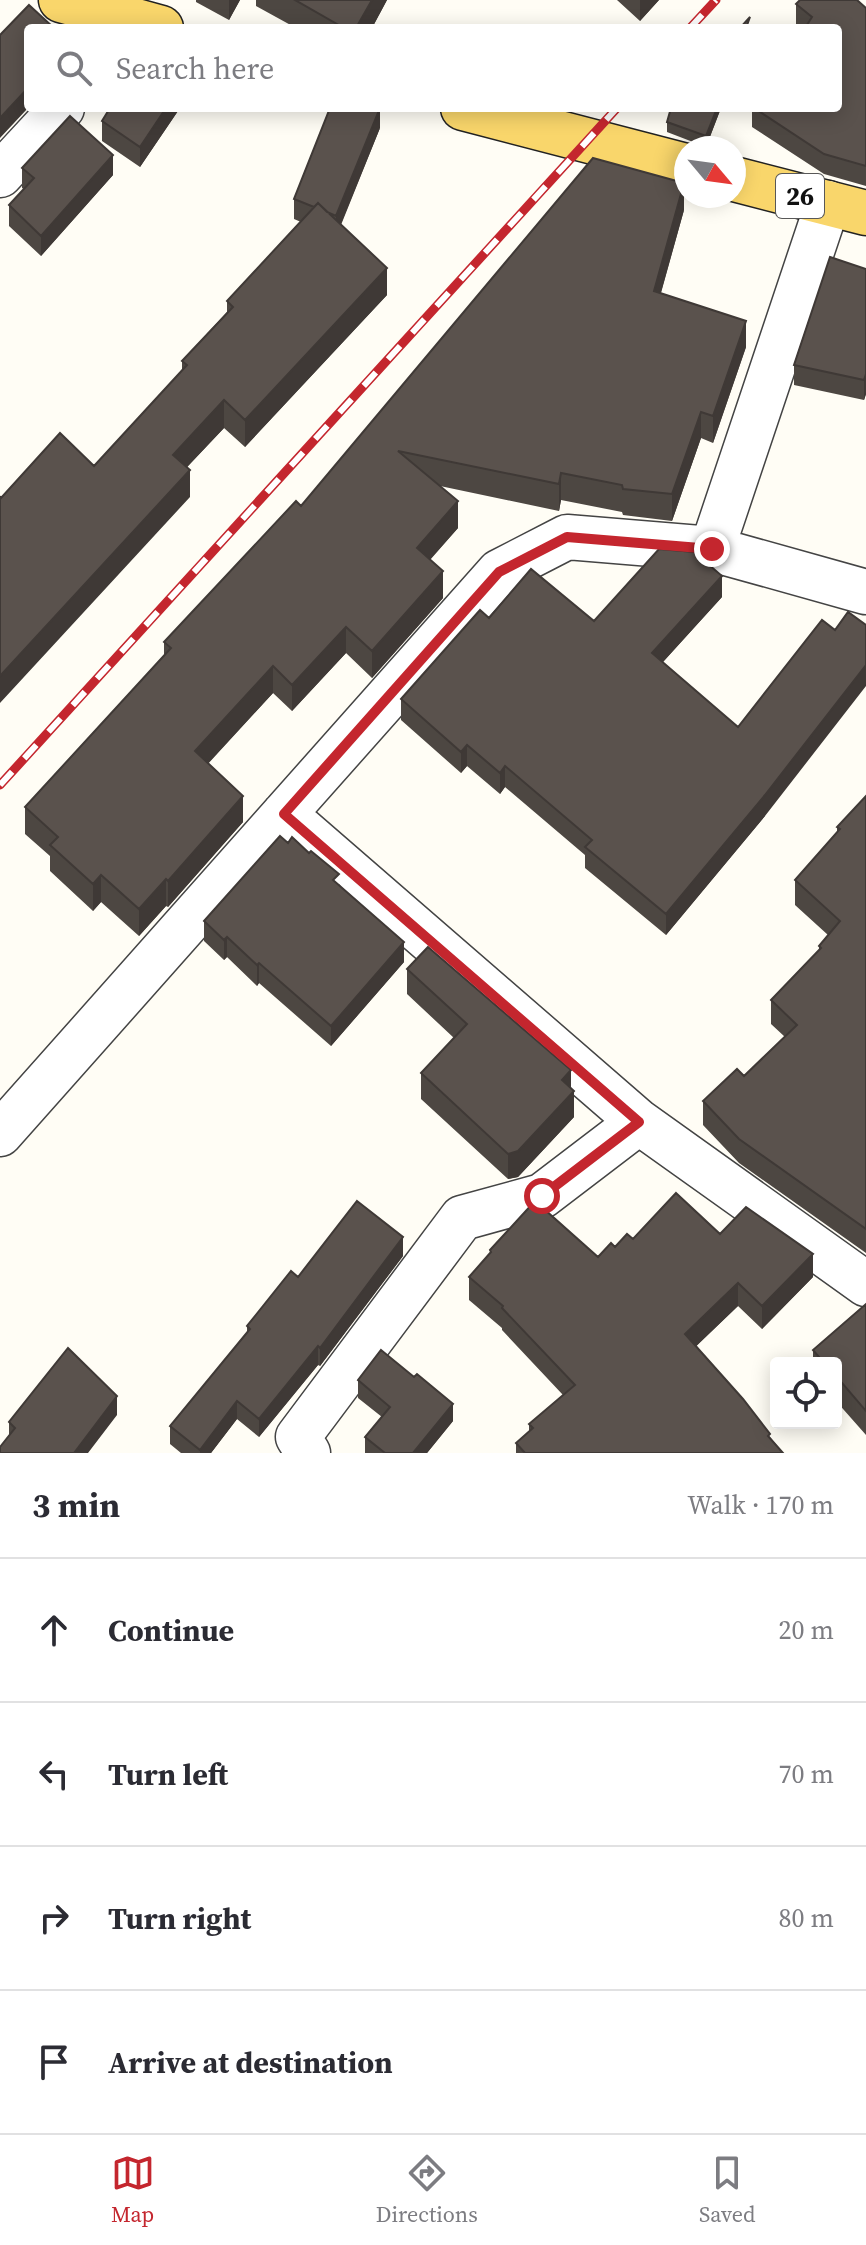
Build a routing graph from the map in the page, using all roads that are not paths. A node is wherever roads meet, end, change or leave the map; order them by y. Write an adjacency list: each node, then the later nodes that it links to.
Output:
1 (61, 0): 2 (main road)
2 (140, 24)
3 (58, 112): 6 (street)
4 (478, 112): 5 (main road)
5 (674, 163)
6 (0, 175)
7 (746, 182): 8 (main road, 26)
8 (847, 208): 9 (street)
9 (712, 549): 10 (street); 11 (street)
10 (866, 592)
11 (284, 814): 12 (street); 13 (street)
12 (639, 1122): 14 (street); 15 (street)
13 (0, 1134)
14 (866, 1284)
15 (308, 1453)

